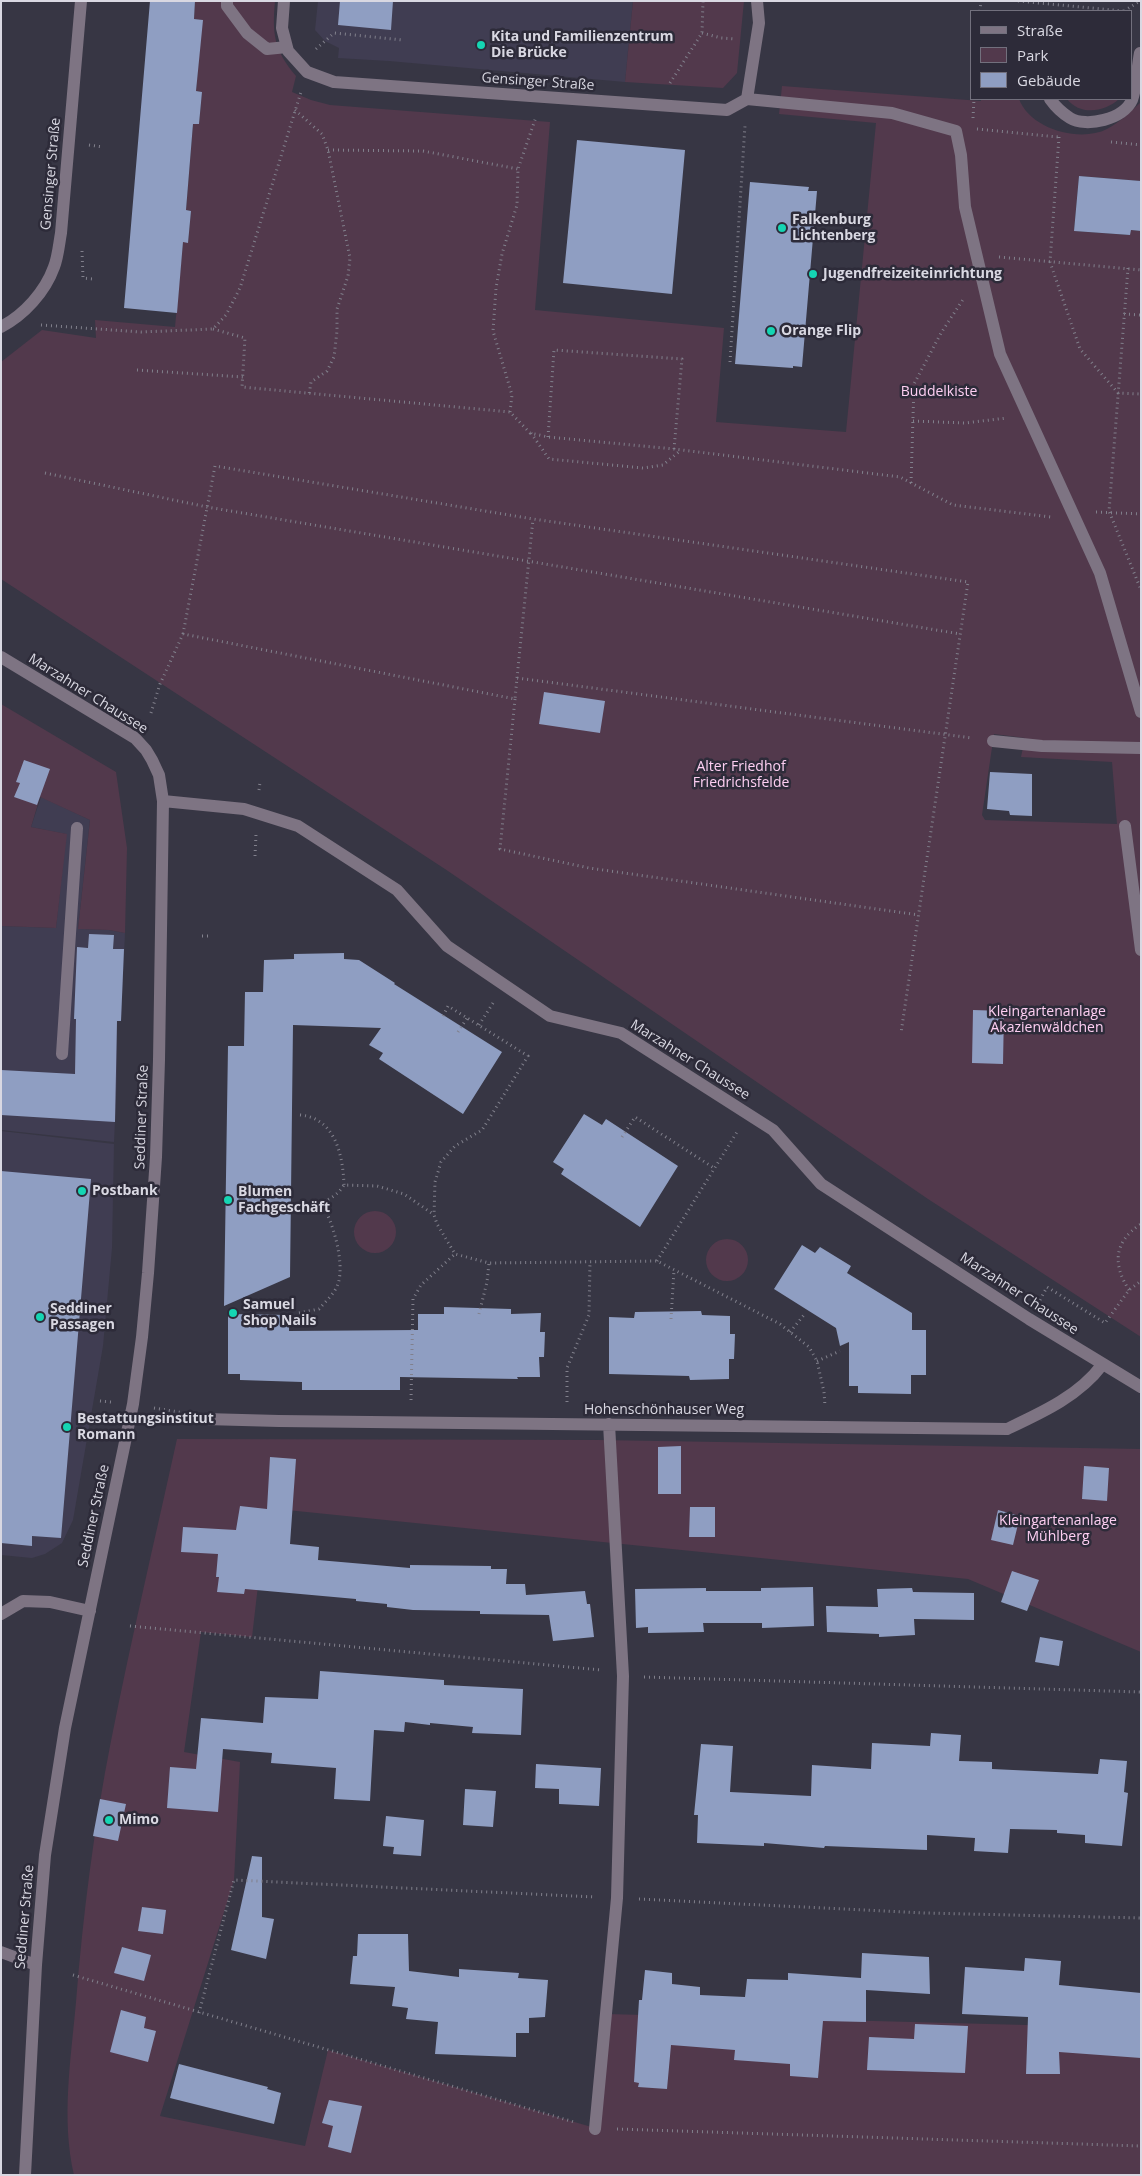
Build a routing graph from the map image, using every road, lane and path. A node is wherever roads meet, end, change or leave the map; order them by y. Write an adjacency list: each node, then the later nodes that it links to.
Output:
1 (81, 1): 34 (street, Gensinger Straße)
2 (227, 1): 13 (street)
3 (284, 1): 13 (street, Gensinger Straße)
4 (703, 1): 10 (path)
5 (758, 1): 12 (street)
6 (1018, 1): 8 (path)
7 (1140, 1): 9 (path)
8 (1113, 10)
9 (1126, 10)
10 (702, 33): 12 (path); 20 (path)
11 (403, 40): 15 (path)
12 (757, 40): 17 (street)
13 (287, 47): 15 (street, Gensinger Straße)
14 (1137, 53): 19 (street)
15 (306, 72): 16 (street, Gensinger Straße); 21 (path)
16 (538, 96): 20 (street, Gensinger Straße); 25 (path)
17 (747, 99): 20 (street, Gensinger Straße); 23 (street); 36 (path)
18 (974, 100): 22 (path)
19 (1051, 100)
20 (656, 105)
21 (295, 110): 24 (path); 35 (path)
22 (972, 130): 23 (path); 27 (path)
23 (956, 131): 26 (street)
24 (328, 150): 25 (path); 41 (path)
25 (518, 169): 42 (path)
26 (975, 255): 27 (path); 30 (street)
27 (1050, 262): 28 (path); 39 (path)
28 (1128, 268): 29 (path); 31 (path)
29 (1141, 270)
30 (984, 289): 43 (street); 44 (path)
31 (1124, 314): 32 (path); 39 (path)
32 (1141, 316)
33 (36, 324): 35 (path)
34 (1, 327)
35 (213, 329): 38 (path)
36 (730, 362)
37 (137, 370): 38 (path)
38 (243, 377): 41 (path)
39 (1118, 393): 40 (path); 52 (path)
40 (1141, 394)
41 (309, 395): 42 (path)
42 (510, 412): 45 (path)
43 (1026, 412): 44 (path); 53 (street)
44 (913, 421): 50 (path)
45 (530, 432): 46 (path); 48 (path)
46 (548, 436): 47 (path); 47 (path)
47 (674, 449): 48 (path)
48 (681, 450): 50 (path)
49 (45, 473): 51 (path)
50 (911, 483): 53 (path)
51 (207, 507): 55 (path); 56 (path); 58 (path)
52 (1109, 511): 54 (path); 57 (path)
53 (1071, 512): 63 (street)
54 (1141, 514)
55 (533, 519): 56 (path); 59 (path)
56 (529, 561): 59 (path); 61 (path)
57 (1141, 590)
58 (183, 634): 62 (path); 64 (path)
59 (960, 634): 65 (path)
60 (1, 657): 68 (street, Marzahner Chaussee)
61 (518, 678): 62 (path); 65 (path)
62 (515, 700): 71 (path)
63 (1141, 712)
64 (151, 713)
65 (945, 735): 66 (path); 71 (path)
66 (993, 741): 67 (street)
67 (1141, 748)
68 (163, 801): 106 (street, Marzahner Chaussee); 108 (street, Seddiner Straße)
69 (1125, 826): 74 (street)
70 (77, 828): 81 (street)
71 (919, 915): 80 (path)
72 (202, 936): 73 (path)
73 (209, 936)
74 (1141, 950)
75 (496, 998): 78 (path)
76 (444, 1016): 77 (path)
77 (467, 1018): 78 (path); 79 (path)
78 (479, 1025): 89 (path)
79 (458, 1032)
80 (901, 1033)
81 (62, 1054)
82 (300, 1115): 86 (path)
83 (622, 1137): 85 (path)
84 (730, 1143): 85 (path)
85 (714, 1168): 92 (path)
86 (344, 1185): 87 (path); 89 (path)
87 (322, 1204): 88 (path); 98 (path)
88 (299, 1206)
89 (434, 1215): 91 (path)
90 (1141, 1224): 97 (path)
91 (456, 1254): 94 (path); 110 (path)
92 (657, 1261): 93 (path); 95 (path)
93 (590, 1262): 94 (path); 111 (path)
94 (489, 1263): 99 (path)
95 (674, 1270): 101 (path); 103 (path)
96 (1141, 1281): 97 (path)
97 (1129, 1290): 102 (path)
98 (299, 1313)
99 (479, 1314)
100 (804, 1315): 103 (path)
101 (671, 1319)
102 (1105, 1323)
103 (790, 1332): 105 (path)
104 (840, 1351): 105 (path)
105 (817, 1361): 113 (path)
106 (1102, 1365): 107 (street, Marzahner Chaussee); 113 (street, Hohenschönhauser Weg)
107 (1141, 1387)
108 (133, 1404): 109 (path); 114 (street, Seddiner Straße)
109 (205, 1419): 110 (street, Hohenschönhauser Weg)
110 (410, 1422): 111 (street, Hohenschönhauser Weg)
111 (568, 1424): 112 (street, Hohenschönhauser Weg)
112 (609, 1424): 113 (street, Hohenschönhauser Weg); 118 (street)
113 (825, 1426)
114 (90, 1611): 115 (street); 117 (street, Seddiner Straße)
115 (1, 1614)
116 (1, 1952): 117 (street)
117 (36, 1965): 119 (street, Seddiner Straße)
118 (595, 2128)
119 (25, 2175)

